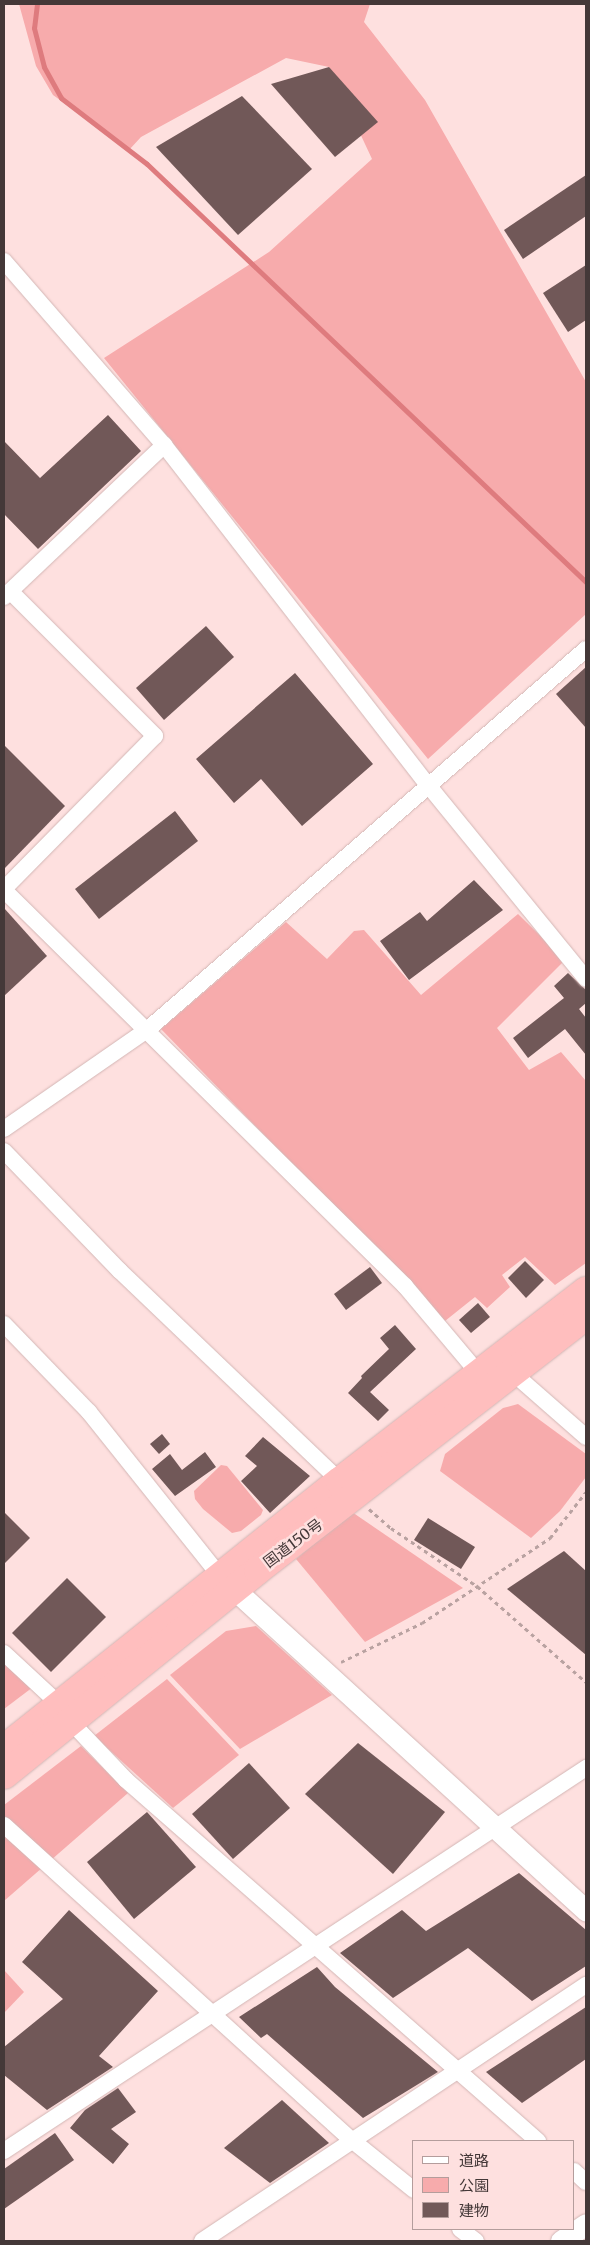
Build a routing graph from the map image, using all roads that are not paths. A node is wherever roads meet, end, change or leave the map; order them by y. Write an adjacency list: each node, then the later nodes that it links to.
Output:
1 (4, 261): 2 (street)
2 (164, 445): 3 (street); 5 (street)
3 (7, 594): 6 (street)
4 (586, 649): 5 (street)
5 (428, 785): 7 (street); 8 (street)
6 (4, 890): 8 (street)
7 (586, 979)
8 (147, 1030): 9 (street); 14 (street)
9 (4, 1129)
10 (4, 1151): 17 (street)
11 (586, 1291): 14 (highway, 国道150号)
12 (586, 1316): 15 (highway, 国道150号)
13 (4, 1324): 18 (street)
14 (479, 1374): 17 (highway, 国道150号)
15 (513, 1374): 16 (street); 17 (highway, 国道150号)
16 (586, 1438)
17 (348, 1489): 18 (highway, 国道150号)
18 (227, 1583): 20 (highway, 国道150号); 25 (street)
19 (4, 1653): 20 (street)
20 (65, 1713): 21 (highway, 国道150号); 23 (highway, 国道150号); 27 (street)
21 (4, 1749)
22 (586, 1768): 25 (street)
23 (4, 1775)
24 (4, 1825): 29 (street)
25 (495, 1829): 26 (street); 27 (street)
26 (586, 1911)
27 (313, 1947): 29 (street); 30 (street)
28 (586, 1985): 30 (street)
29 (212, 2014): 31 (street); 33 (street)
30 (456, 2072): 31 (street); 32 (street)
31 (353, 2140): 36 (street); 39 (street)
32 (537, 2140)
33 (4, 2151)
34 (575, 2172): 35 (street)
35 (586, 2182)
36 (412, 2188)
37 (586, 2224): 41 (street)
38 (461, 2230): 40 (street)
39 (202, 2241)
40 (476, 2241)
41 (561, 2241)

